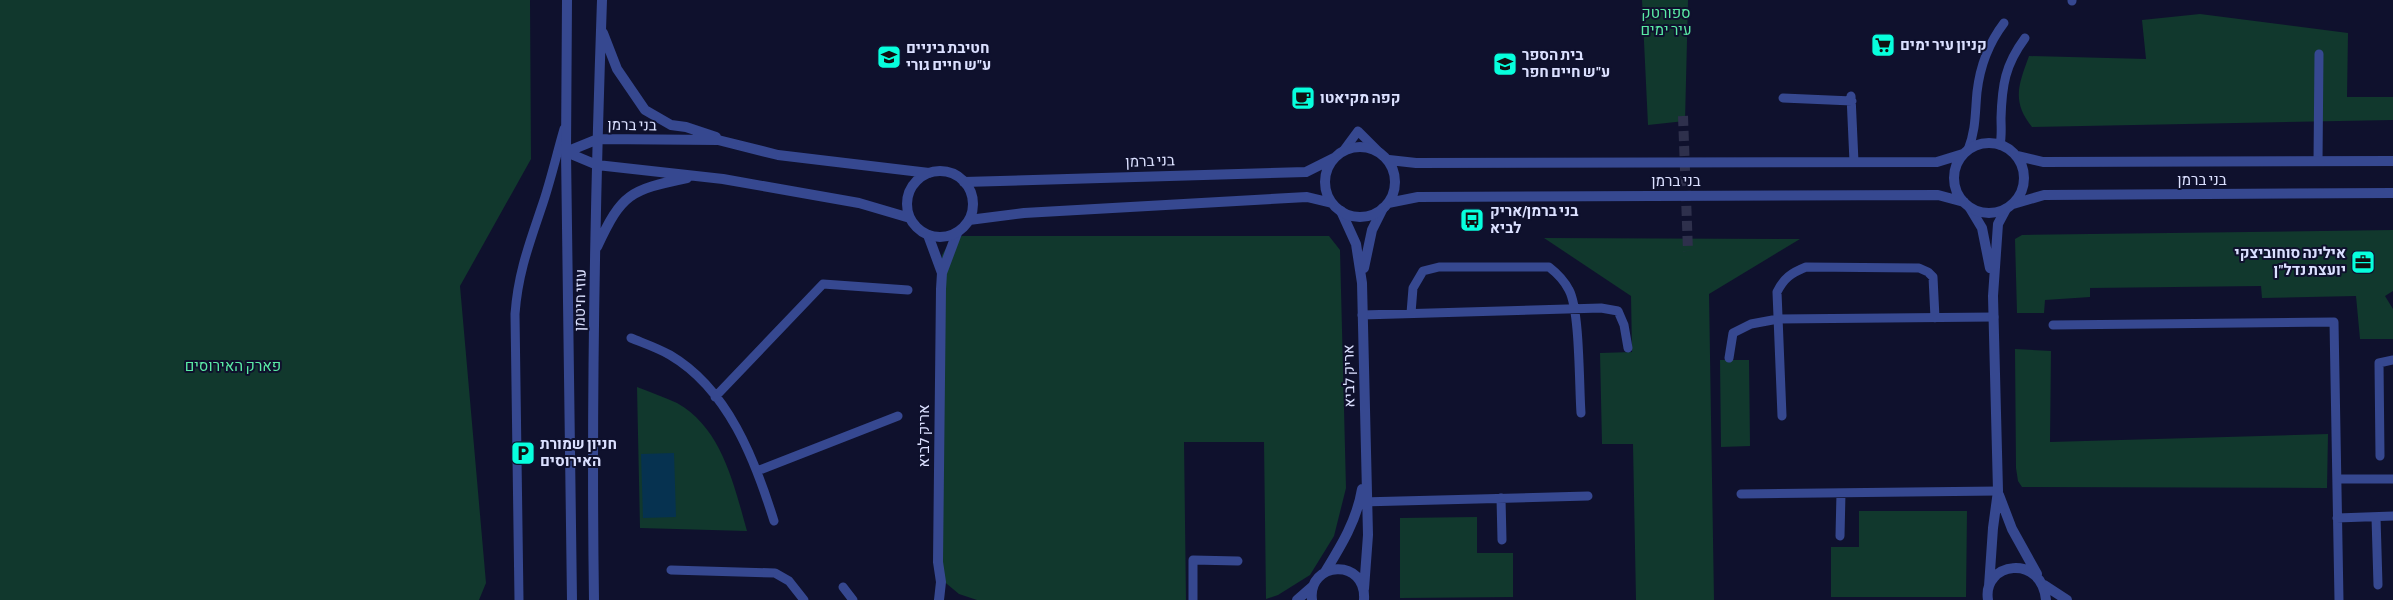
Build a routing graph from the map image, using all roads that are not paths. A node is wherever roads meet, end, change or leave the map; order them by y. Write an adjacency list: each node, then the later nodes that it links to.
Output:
1 (567, 0): 8 (street, עוזי חיטמן)
2 (602, 0): 4 (street, עוזי חיטמן)
3 (2004, 23): 15 (lane)
4 (601, 29): 9 (street, עוזי חיטמן); 11 (street)
5 (2024, 38): 10 (lane)
6 (2319, 54): 21 (lane)
7 (1783, 98): 20 (lane)
8 (566, 124): 13 (street, עוזי חיטמן); 81 (lane)
9 (598, 139): 11 (street, בני ברמן); 13 (street, בני ברמן); 22 (street, עוזי חיטמן)
10 (2000, 145): 15 (street); 16 (street)
11 (755, 150): 23 (street, בני ברמן)
12 (1344, 150): 14 (street); 14 (lane); 17 (street)
13 (566, 152): 22 (street); 82 (street, עוזי חיטמן)
14 (1380, 152): 18 (street)
15 (1965, 152): 20 (street, בני ברמן); 28 (street)
16 (2018, 156): 21 (street, בני ברמן); 30 (street)
17 (1334, 158): 25 (street, בני ברמן); 27 (street)
18 (1388, 160): 20 (street, בני ברמן); 29 (street)
19 (2393, 161): 21 (street, בני ברמן)
20 (1854, 162)
21 (2318, 162)
22 (596, 165): 24 (street); 36 (street, עוזי חיטמן)
23 (929, 173): 25 (street); 32 (street)
24 (696, 176): 32 (street); 36 (street)
25 (964, 182): 33 (street)
26 (2393, 193): 30 (street, בני ברמן)
27 (1332, 203): 31 (street); 33 (street)
28 (1967, 205): 29 (street, בני ברמן); 30 (street); 40 (street)
29 (1386, 206): 31 (street); 38 (street, אריק לביא)
30 (2010, 206): 40 (street)
31 (1341, 211): 38 (street, אריק לביא)
32 (910, 218): 35 (street)
33 (969, 220): 34 (street)
34 (957, 233): 35 (street); 37 (street, אריק לביא)
35 (928, 235): 37 (street, אריק לביא)
36 (596, 250): 83 (street, עוזי חיטמן)
37 (942, 273): 86 (street, אריק לביא)
38 (1362, 283): 43 (street, אריק לביא)
39 (908, 290): 52 (lane)
40 (1993, 296): 44 (street)
41 (1574, 308): 42 (lane); 42 (lane); 49 (lane); 53 (lane)
42 (1411, 314): 43 (lane)
43 (1362, 315): 65 (street, אריק לביא)
44 (1994, 317): 45 (lane); 60 (street)
45 (1936, 318): 46 (lane); 46 (lane)
46 (1778, 319): 50 (lane); 55 (lane)
47 (2053, 324): 58 (lane)
48 (631, 338): 52 (lane)
49 (1628, 348)
50 (1729, 358)
51 (2393, 360): 56 (lane)
52 (715, 397): 57 (lane)
53 (1581, 413)
54 (898, 416): 57 (lane)
55 (1782, 416)
56 (2380, 456)
57 (757, 471): 69 (lane)
58 (2337, 479): 59 (lane); 68 (lane)
59 (2393, 480)
60 (1998, 492): 61 (lane); 75 (street); 78 (street)
61 (1841, 493): 62 (lane); 70 (lane)
62 (1741, 494)
63 (1588, 496): 64 (lane)
64 (1501, 498): 65 (lane); 71 (lane)
65 (1364, 502): 74 (street, אריק לביא); 80 (street, אריק לביא)
66 (2393, 516): 67 (lane)
67 (2376, 517): 68 (lane); 76 (lane)
68 (2337, 518): 93 (lane)
69 (774, 521)
70 (1840, 536)
71 (1502, 540)
72 (1238, 562): 87 (lane)
73 (671, 570): 84 (lane)
74 (1325, 572): 77 (street, אריק לביא); 80 (street)
75 (2041, 580): 78 (street); 91 (street); 92 (street)
76 (2378, 585)
77 (1313, 586): 88 (street); 89 (street)
78 (1989, 586): 90 (street)
79 (843, 587): 85 (lane)
80 (1365, 595)
81 (518, 600)
82 (572, 600)
83 (594, 600)
84 (804, 600)
85 (853, 600)
86 (939, 600)
87 (1193, 600)
88 (1297, 600)
89 (1312, 600)
90 (1988, 600)
91 (2046, 600)
92 (2067, 600)
93 (2339, 600)

